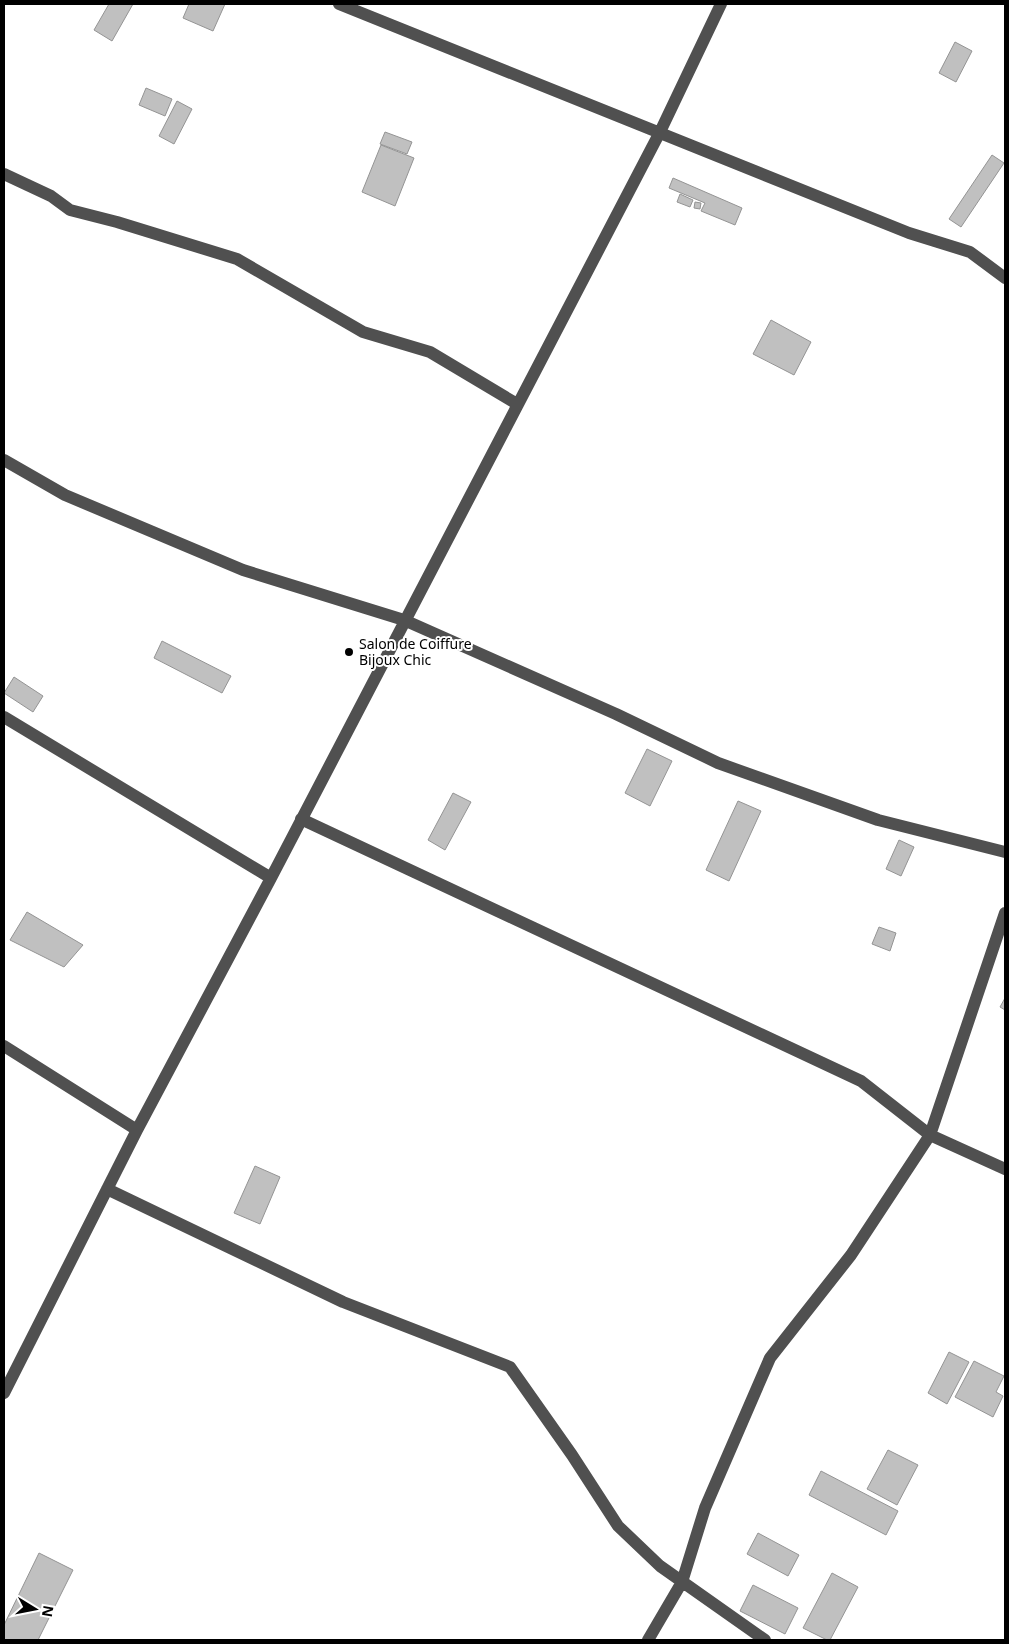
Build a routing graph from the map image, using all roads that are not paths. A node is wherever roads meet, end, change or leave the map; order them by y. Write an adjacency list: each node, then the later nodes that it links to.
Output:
1 (339, 4): 3 (street)
2 (721, 4): 3 (street)
3 (660, 132): 5 (street); 6 (street)
4 (4, 174): 6 (street)
5 (1005, 278)
6 (517, 404): 8 (street)
7 (4, 460): 8 (street)
8 (404, 620): 10 (street); 11 (street)
9 (4, 717): 12 (street)
10 (301, 819): 12 (street); 16 (street)
11 (1005, 852)
12 (271, 878): 15 (street)
13 (1005, 913): 16 (street)
14 (4, 1046): 15 (street)
15 (137, 1130): 18 (street)
16 (930, 1135): 17 (street); 20 (street)
17 (1005, 1169)
18 (107, 1189): 19 (street); 20 (street)
19 (4, 1393)
20 (682, 1582): 21 (street); 22 (street)
21 (648, 1640)
22 (765, 1640)

